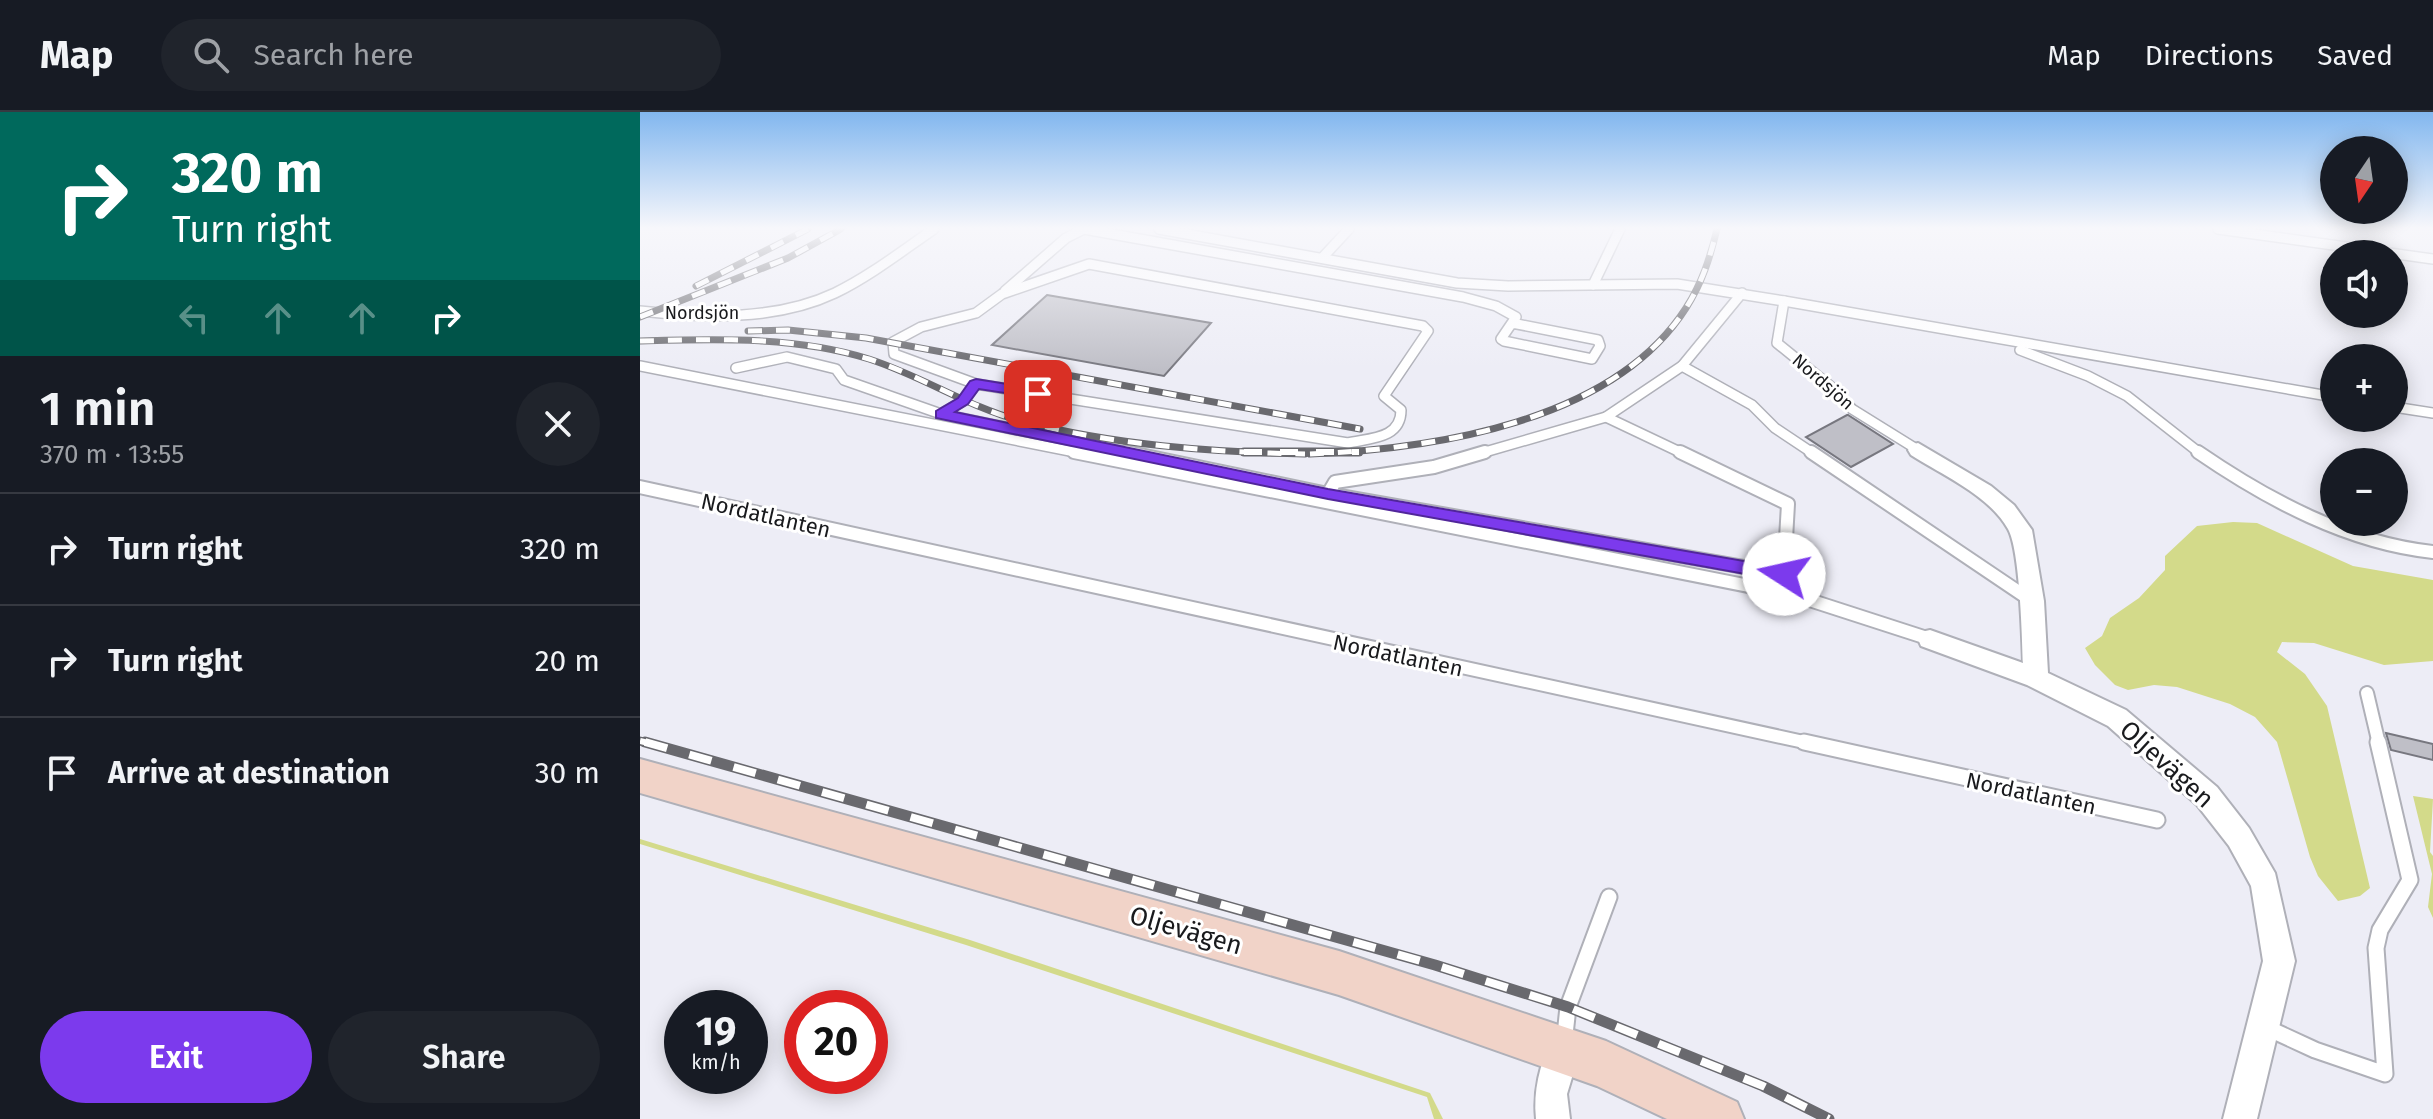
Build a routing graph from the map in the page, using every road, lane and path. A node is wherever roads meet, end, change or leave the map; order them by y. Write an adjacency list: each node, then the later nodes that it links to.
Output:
1 (862, 276): 12 (lane, Nordsjön)
2 (1023, 276): 10 (lane)
3 (1054, 276): 10 (lane)
4 (1155, 276): 18 (lane)
5 (1346, 276): 13 (lane)
6 (1419, 276): 8 (lane)
7 (1597, 276): 8 (lane)
8 (1593, 285): 9 (lane)
9 (1742, 293): 11 (lane); 16 (lane)
10 (1002, 294): 18 (lane)
11 (1784, 301): 14 (lane); 24 (lane, Nordsjön)
12 (640, 311)
13 (1512, 323): 13 (lane)
14 (1991, 339): 19 (lane); 27 (lane)
15 (640, 366): 29 (lane)
16 (1682, 366): 23 (lane); 28 (lane)
17 (736, 368): 22 (lane)
18 (976, 384): 22 (lane)
19 (2320, 395)
20 (2408, 409): 21 (lane)
21 (2433, 413)
22 (941, 414): 26 (lane)
23 (1606, 417): 26 (lane); 26 (lane)
24 (1918, 450): 28 (street, Nordsjön)
25 (640, 487): 33 (lane, Nordatlanten)
26 (1328, 494)
27 (2433, 552)
28 (2032, 601): 30 (street, Nordsjön)
29 (1930, 639): 30 (street, Oljevägen)
30 (2036, 678): 35 (street, Oljevägen)
31 (2367, 693): 35 (lane)
32 (640, 776): 36 (street, Oljevägen)
33 (2157, 820)
34 (1609, 897): 36 (lane)
35 (2263, 1026): 39 (street, Oljevägen)
36 (1563, 1051): 37 (street); 38 (street, Oljevägen)
37 (1553, 1119)
38 (1720, 1119)
39 (2240, 1119)

